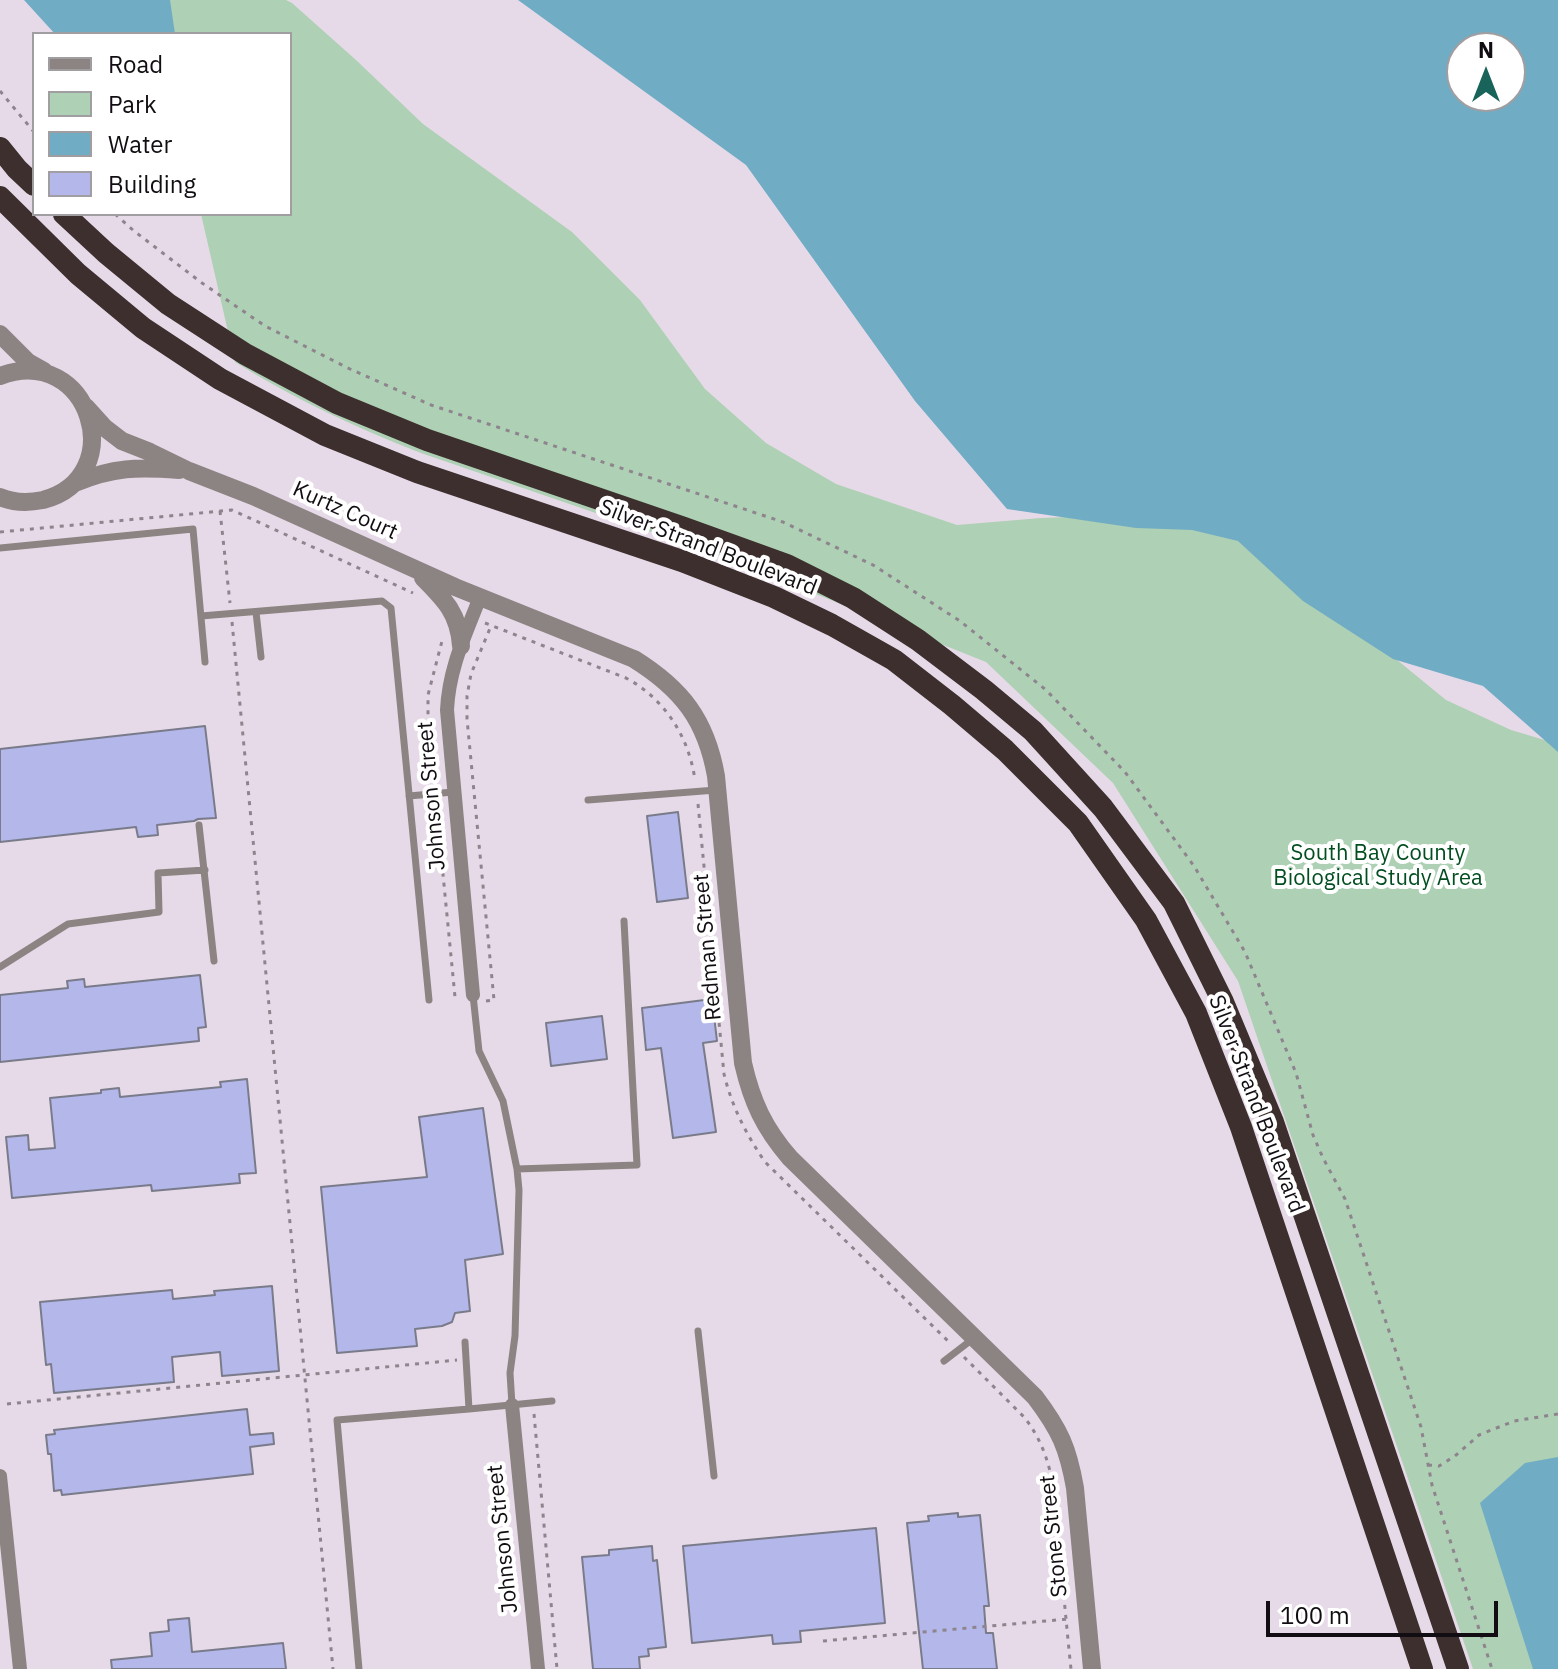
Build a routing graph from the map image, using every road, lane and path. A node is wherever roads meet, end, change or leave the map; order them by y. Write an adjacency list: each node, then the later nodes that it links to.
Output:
1 (0, 91): 2 (path)
2 (32, 130)
3 (0, 148): 4 (highway)
4 (32, 183)
5 (0, 197): 66 (highway, Silver Strand Boulevard)
6 (66, 216): 67 (highway, Silver Strand Boulevard)
7 (117, 216): 53 (path)
8 (0, 334): 9 (street, Kurtz Court)
9 (49, 374): 10 (street); 11 (street, Kurtz Court)
10 (0, 376)
11 (86, 407): 12 (street, Kurtz Court); 13 (street)
12 (189, 471): 13 (street, Kurtz Court); 18 (street, Kurtz Court)
13 (72, 484): 14 (street, Kurtz Court)
14 (3, 500)
15 (220, 511): 16 (path); 20 (path); 22 (path)
16 (0, 532)
17 (0, 548): 23 (lane)
18 (383, 555): 19 (street, Kurtz Court); 25 (street)
19 (480, 597): 25 (street, Johnson Street); 28 (street, Redman Street)
20 (422, 601)
21 (256, 612): 22 (lane); 26 (lane); 30 (lane)
22 (231, 614): 23 (lane); 46 (path)
23 (201, 616): 27 (lane)
24 (491, 626): 37 (path)
25 (461, 646): 29 (street, Johnson Street)
26 (261, 657)
27 (205, 662)
28 (718, 790): 31 (lane); 41 (street, Redman Street)
29 (453, 792): 30 (lane); 37 (street, Johnson Street)
30 (409, 796): 38 (lane)
31 (588, 800)
32 (199, 825): 33 (lane)
33 (205, 870): 35 (lane); 36 (lane)
34 (624, 921): 39 (lane)
35 (214, 961)
36 (0, 967)
37 (474, 999): 39 (lane)
38 (429, 1000)
39 (517, 1169): 50 (lane)
40 (698, 1331): 55 (lane)
41 (974, 1338): 44 (lane); 56 (street, Stone Street)
42 (465, 1342): 51 (lane)
43 (457, 1360): 46 (path)
44 (944, 1361)
45 (974, 1367): 57 (path)
46 (305, 1374): 49 (path); 60 (path)
47 (552, 1401): 48 (lane)
48 (533, 1403): 50 (lane); 63 (path)
49 (7, 1404)
50 (512, 1405): 51 (lane); 62 (street, Johnson Street)
51 (469, 1409): 61 (lane)
52 (1558, 1414): 53 (path)
53 (1428, 1465): 68 (path)
54 (0, 1476): 59 (street)
55 (714, 1476)
56 (1087, 1617): 57 (path); 65 (street, Stone Street)
57 (1066, 1619): 58 (path); 64 (path)
58 (823, 1641)
59 (20, 1669)
60 (333, 1669)
61 (359, 1669)
62 (538, 1669)
63 (557, 1669)
64 (1071, 1669)
65 (1092, 1669)
66 (1422, 1669)
67 (1458, 1669)
68 (1492, 1669)

